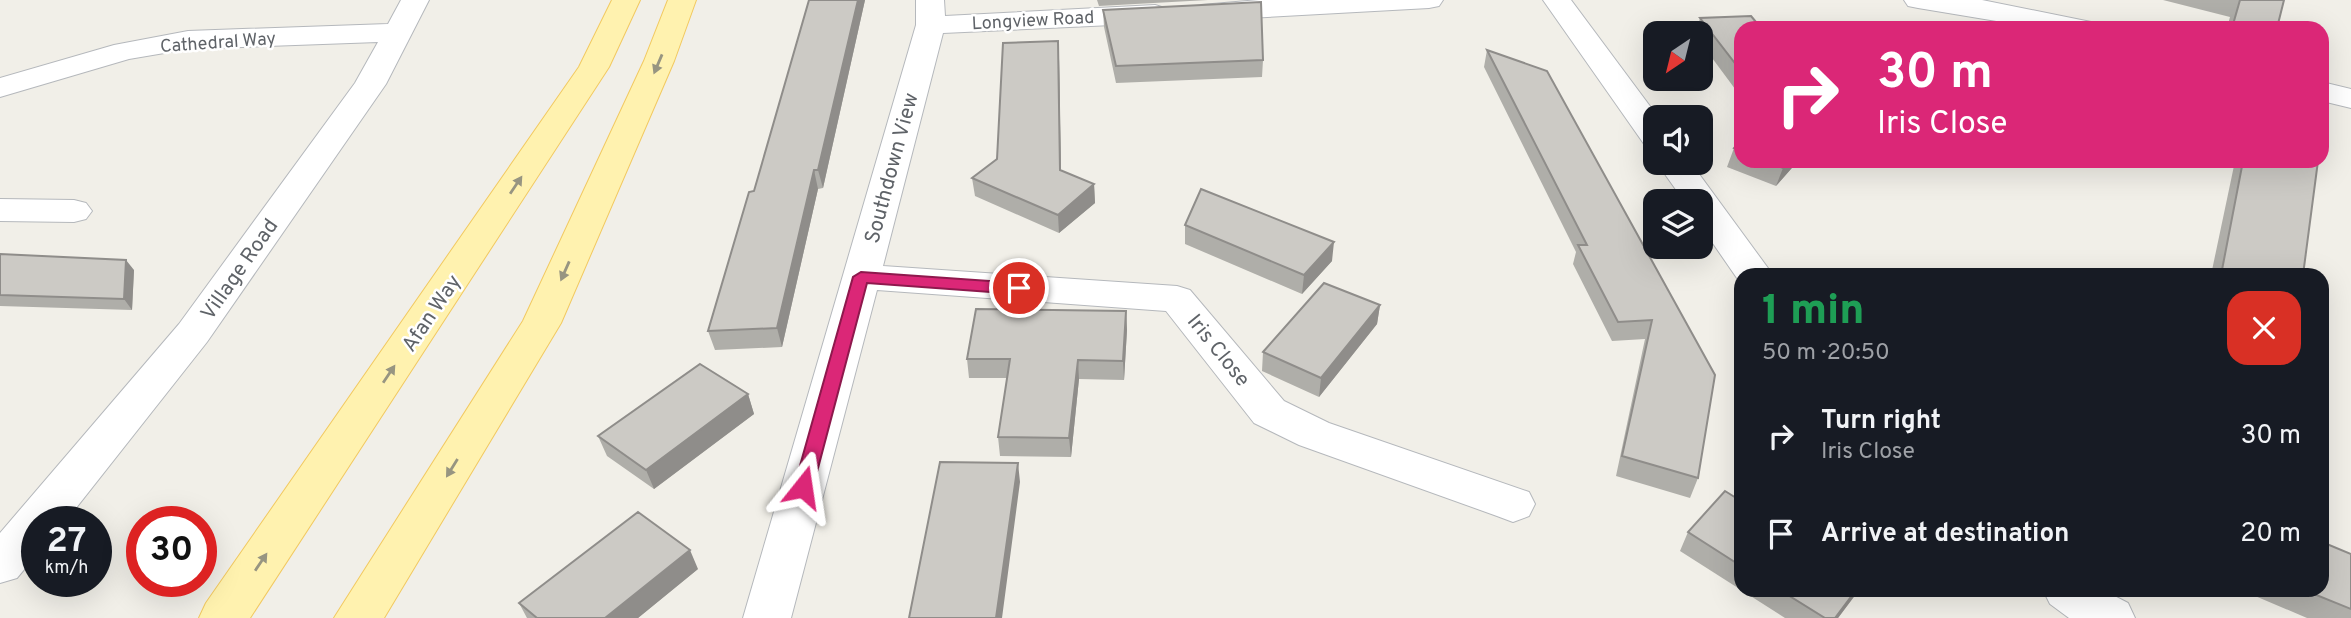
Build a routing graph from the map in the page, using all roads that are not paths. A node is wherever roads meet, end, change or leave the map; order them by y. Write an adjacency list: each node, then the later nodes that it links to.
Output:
1 (415, 0): 9 (street, Village Road)
2 (626, 0): 24 (main road, Afan Way, one-way to 2)
3 (682, 0): 25 (main road, one-way to 25)
4 (1429, 0): 7 (street, Longview Road)
5 (1557, 0): 13 (street)
6 (1918, 0): 8 (street)
7 (931, 13): 18 (street, Southdown View)
8 (2047, 21)
9 (399, 32): 10 (street, Cathedral Way); 20 (street, Village Road)
10 (0, 88)
11 (2329, 93): 12 (street)
12 (2351, 99)
13 (1643, 119)
14 (1683, 175): 17 (street)
15 (0, 210): 16 (street)
16 (74, 211)
17 (1749, 268)
18 (861, 277): 19 (street, Iris Close); 26 (street, Southdown View)
19 (1514, 504)
20 (50, 506)
21 (21, 540): 22 (street, Village Road)
22 (0, 564)
23 (2077, 597): 27 (street)
24 (223, 618)
25 (358, 618)
26 (767, 618)
27 (2111, 618)

